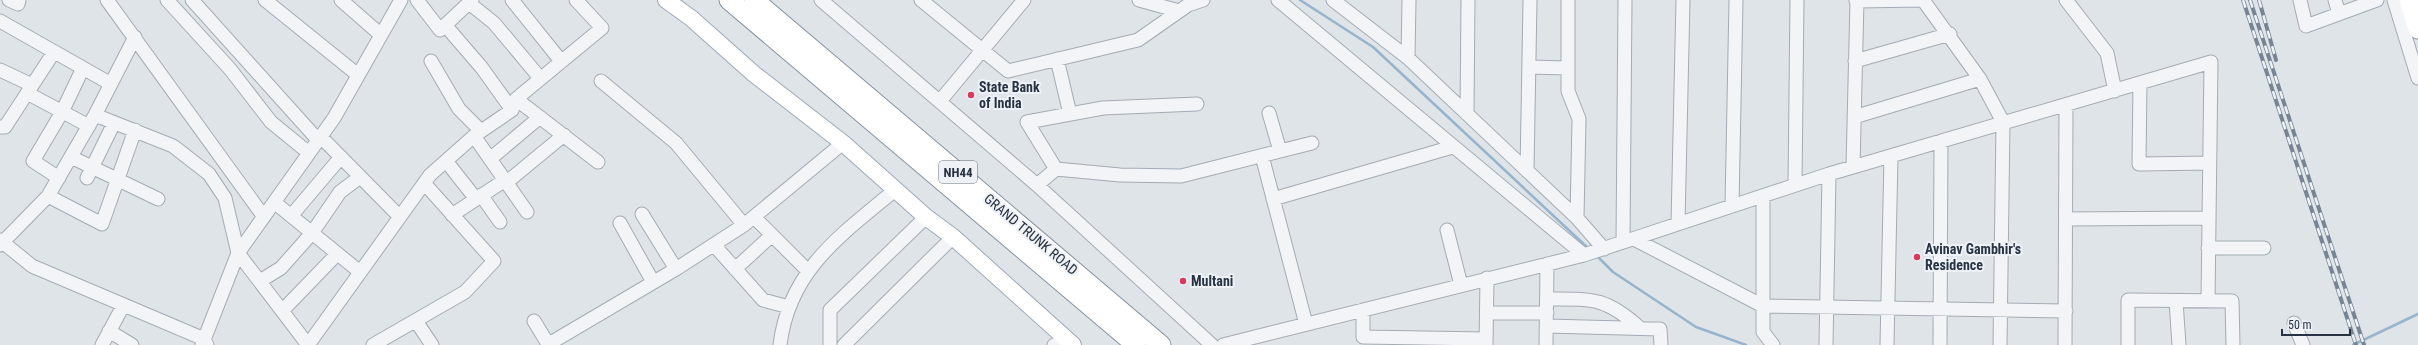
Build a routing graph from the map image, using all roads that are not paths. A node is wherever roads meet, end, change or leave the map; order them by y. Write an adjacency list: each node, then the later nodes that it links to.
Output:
1 (9, 0): 2 (street)
2 (19, 0)
3 (192, 0): 84 (street)
4 (265, 0): 58 (street)
5 (342, 0): 45 (street)
6 (401, 0): 45 (street)
7 (417, 0): 42 (street)
8 (512, 0): 52 (street)
9 (576, 0): 52 (street)
10 (666, 0): 86 (main road)
11 (729, 0): 188 (highway, GRAND TRUNK ROAD / NH44)
12 (754, 0): 189 (highway, GRAND TRUNK ROAD / NH44)
13 (821, 0): 67 (street)
14 (921, 0): 47 (street)
15 (1024, 0): 47 (street)
16 (1139, 0): 39 (street)
17 (1203, 0): 39 (street)
18 (1278, 0): 142 (street)
19 (1333, 0): 49 (street)
20 (1409, 0): 49 (street)
21 (1468, 0): 74 (street)
22 (1530, 0): 54 (street)
23 (1568, 0): 56 (street)
24 (1625, 0): 137 (street)
25 (1682, 0): 132 (street)
26 (1736, 0): 118 (street)
27 (1797, 0): 110 (street)
28 (1856, 0): 29 (street); 53 (street)
29 (1923, 0): 44 (street)
30 (2066, 0): 66 (street)
31 (2300, 0): 40 (street)
32 (2335, 0): 40 (street)
33 (2377, 0): 40 (street)
34 (2394, 0): 60 (street)
35 (2409, 0): 43 (highway)
36 (170, 1): 90 (street)
37 (111, 2): 46 (street)
38 (470, 2): 42 (street); 59 (street)
39 (1179, 11): 50 (street)
40 (2339, 14)
41 (0, 21): 48 (street)
42 (445, 25): 69 (street)
43 (2418, 29)
44 (1950, 34): 53 (street); 61 (street)
45 (381, 35): 58 (street)
46 (135, 37): 64 (street); 124 (street)
47 (982, 50): 50 (street); 67 (street)
48 (54, 52): 55 (street); 65 (street)
49 (1408, 58): 74 (street)
50 (1057, 59): 73 (street)
51 (430, 60): 82 (street)
52 (561, 61): 59 (street)
53 (1855, 61): 76 (street)
54 (1529, 67): 56 (street); 101 (street)
55 (83, 68): 64 (street); 71 (street)
56 (1568, 68): 126 (street)
57 (0, 70): 65 (street)
58 (358, 75): 84 (street)
59 (540, 78): 69 (street)
60 (2418, 78)
61 (1980, 79): 76 (street); 78 (street)
62 (601, 81): 129 (street)
63 (2140, 83): 66 (street); 98 (street); 98 (street)
64 (111, 84): 77 (street)
65 (29, 89): 71 (street); 80 (street)
66 (2115, 91): 70 (street)
67 (940, 101): 109 (street)
68 (1197, 104): 73 (street)
69 (514, 105): 75 (street); 82 (street)
70 (2066, 105): 78 (street); 128 (street)
71 (62, 112): 77 (street); 105 (street)
72 (1269, 112): 89 (street)
73 (1070, 114): 100 (street)
74 (1467, 114): 101 (street)
75 (540, 117): 83 (street); 95 (street)
76 (1854, 117): 99 (street)
77 (92, 120): 79 (street); 93 (street)
78 (2003, 122): 85 (street); 165 (street)
79 (114, 123): 81 (street); 102 (street)
80 (0, 127)
81 (135, 130): 106 (street); 143 (street)
82 (477, 134): 95 (street); 96 (street)
83 (564, 135): 97 (street); 107 (street)
84 (320, 138): 90 (street); 94 (street)
85 (1941, 141): 92 (street); 162 (street)
86 (843, 143): 111 (main road); 129 (street)
87 (1312, 143): 89 (street)
88 (1449, 148): 116 (street)
89 (1280, 151): 91 (street)
90 (309, 152): 117 (street)
91 (1262, 156): 100 (street); 116 (street)
92 (1891, 156): 99 (street); 161 (street)
93 (71, 157): 102 (street); 105 (street)
94 (341, 157): 104 (street); 122 (street)
95 (490, 159): 107 (street)
96 (446, 161): 108 (street); 114 (street)
97 (598, 162)
98 (2209, 163): 127 (street)
99 (1853, 167): 103 (street)
100 (1056, 169): 109 (street)
101 (1527, 171): 126 (street)
102 (90, 173): 106 (street)
103 (1829, 174): 110 (street); 159 (street)
104 (360, 177): 125 (street); 134 (street)
105 (59, 178): 112 (street)
106 (118, 180): 112 (street); 115 (street)
107 (506, 181): 114 (street); 119 (street)
108 (424, 183): 121 (street); 125 (street)
109 (1037, 185): 190 (street)
110 (1795, 185): 113 (street)
111 (895, 190): 123 (main road); 148 (street)
112 (48, 196): 138 (street)
113 (1763, 196): 118 (street); 158 (street)
114 (478, 197): 121 (street); 130 (street)
115 (158, 199)
116 (1273, 199): 172 (street)
117 (274, 202): 122 (street); 124 (street)
118 (1732, 206): 132 (street)
119 (527, 212)
120 (642, 214): 146 (street)
121 (452, 215): 169 (street)
122 (291, 216): 134 (street)
123 (926, 216): 136 (main road); 185 (street)
124 (264, 217): 143 (street)
125 (400, 217): 149 (street)
126 (1577, 218): 142 (street)
127 (2209, 218): 128 (street); 140 (street)
128 (2066, 219): 166 (street)
129 (749, 221): 135 (street); 139 (street)
130 (500, 222)
131 (620, 223): 152 (street)
132 (1678, 224): 137 (street)
133 (1447, 230): 153 (street)
134 (312, 233): 144 (street); 151 (street)
135 (772, 235): 147 (street); 148 (street)
136 (952, 237): 177 (main road); 186 (street)
137 (1629, 241): 142 (street); 158 (street)
138 (1, 242): 157 (street)
139 (714, 245): 146 (street); 147 (street)
140 (2208, 248): 141 (street); 156 (street)
141 (2264, 248)
142 (1594, 252): 145 (street)
143 (238, 253): 151 (street); 176 (street)
144 (337, 254): 149 (street); 164 (street)
145 (1547, 264): 150 (street); 154 (street)
146 (676, 269): 152 (street)
147 (735, 269): 160 (street)
148 (808, 271): 160 (street)
149 (360, 272): 180 (street)
150 (1487, 278): 153 (street); 167 (street)
151 (260, 281): 164 (street)
152 (653, 282): 183 (street)
153 (1461, 285): 163 (street)
154 (1547, 299): 168 (street); 173 (street)
155 (2176, 301): 156 (street); 200 (street); 201 (street)
156 (2208, 301): 202 (street)
157 (123, 306): 174 (street); 176 (street)
158 (1763, 306): 159 (street); 194 (street)
159 (1827, 307): 161 (street); 195 (street)
160 (790, 308): 184 (street)
161 (1888, 308): 162 (street); 196 (street)
162 (1940, 309): 165 (street); 197 (street)
163 (1363, 310): 172 (street); 175 (street)
164 (282, 311): 180 (street)
165 (2000, 311): 166 (street); 198 (street)
166 (2066, 311): 199 (street)
167 (1487, 313): 168 (street); 175 (street)
168 (1547, 320): 173 (street); 192 (street)
169 (416, 321): 181 (street); 182 (street)
170 (534, 321): 183 (street)
171 (2294, 323): 203 (street)
172 (1306, 324): 191 (street)
173 (1640, 328): 193 (street)
174 (109, 331): 178 (street); 179 (street)
175 (1486, 342)
176 (204, 343)
177 (1072, 344): 187 (street)
178 (102, 345)
179 (132, 345)
180 (308, 345)
181 (373, 345)
182 (432, 345)
183 (547, 345)
184 (780, 345)
185 (830, 345)
186 (844, 345)
187 (1054, 345)
188 (1136, 345)
189 (1161, 345)
190 (1212, 345)
191 (1223, 345)
192 (1546, 345)
193 (1661, 345)
194 (1773, 345)
195 (1826, 345)
196 (1887, 345)
197 (1940, 345)
198 (2000, 345)
199 (2065, 345)
200 (2128, 345)
201 (2179, 345)
202 (2233, 345)
203 (2303, 345)

